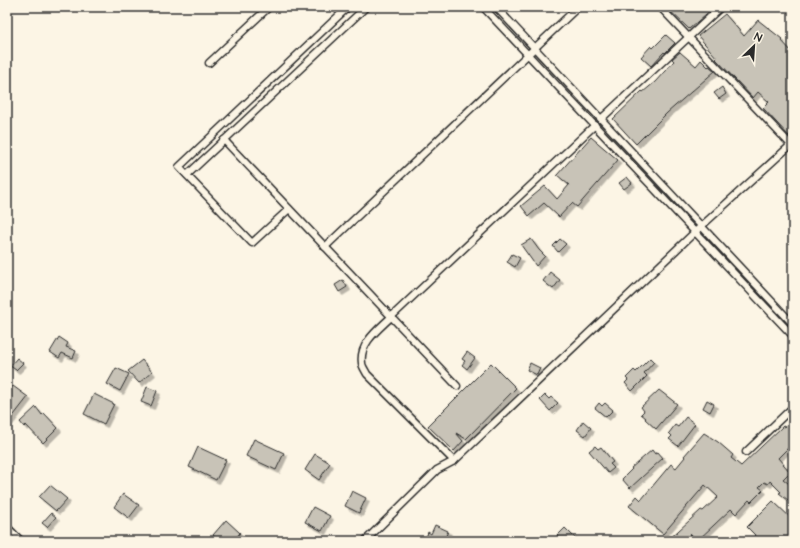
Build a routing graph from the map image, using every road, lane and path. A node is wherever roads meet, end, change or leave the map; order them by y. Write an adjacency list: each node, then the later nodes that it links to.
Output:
1 (269, 7): 12 (street)
2 (348, 7): 17 (street)
3 (366, 7): 15 (street)
4 (483, 7): 11 (street)
5 (496, 7): 10 (street)
6 (578, 7): 10 (street)
7 (660, 7): 9 (street)
8 (721, 7): 9 (street)
9 (689, 37): 13 (street); 16 (street)
10 (535, 49): 11 (street); 13 (street)
11 (529, 55): 14 (street); 21 (street)
12 (209, 63)
13 (601, 119): 19 (street)
14 (595, 125): 20 (street); 22 (street)
15 (224, 140): 17 (street); 18 (street)
16 (792, 145): 19 (street)
17 (187, 175): 18 (street)
18 (289, 209): 21 (street)
19 (702, 226): 20 (street); 23 (street)
20 (696, 232): 24 (street); 28 (street)
21 (325, 247): 22 (street)
22 (391, 317): 25 (street); 28 (street)
23 (793, 324)
24 (793, 336)
25 (457, 386)
26 (792, 409): 27 (street)
27 (746, 452)
28 (454, 461): 31 (street)
29 (7, 527): 30 (street)
30 (21, 541)
31 (365, 541)

